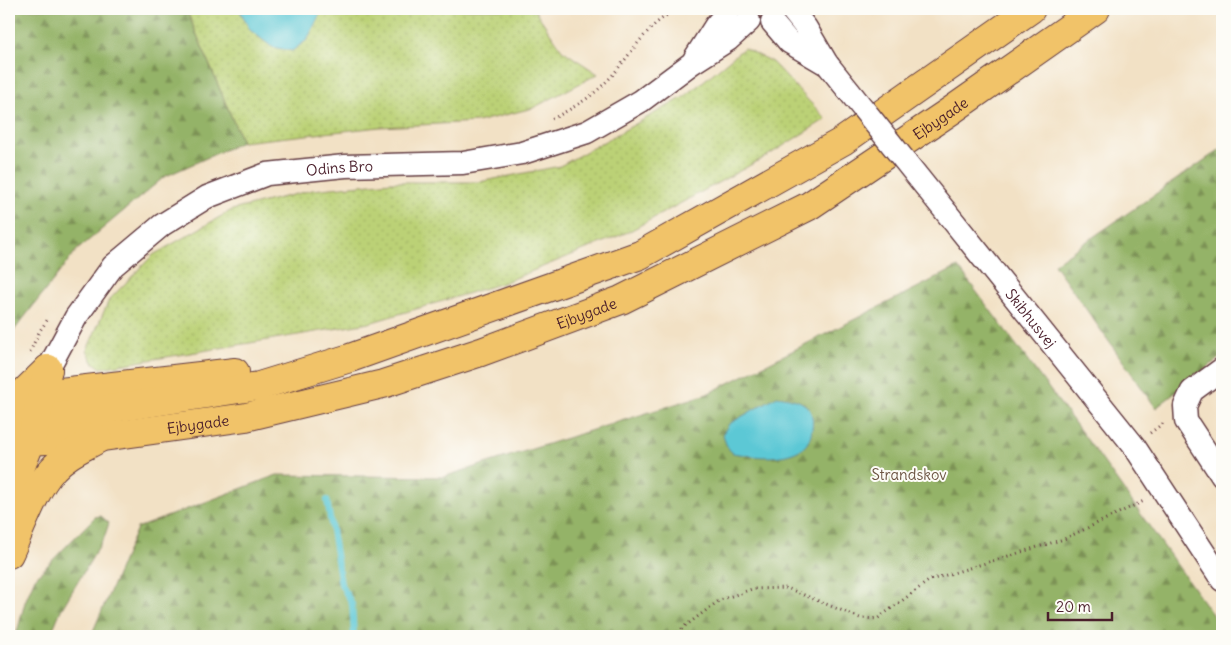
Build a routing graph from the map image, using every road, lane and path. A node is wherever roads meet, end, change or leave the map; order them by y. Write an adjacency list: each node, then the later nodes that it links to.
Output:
1 (730, 9): 6 (street, Odins Bro)
2 (1032, 9): 7 (main road)
3 (1096, 9): 13 (main road, Ejbygade)
4 (784, 13): 5 (street); 14 (street, Skibhusvej, bridge)
5 (742, 15): 6 (street, Odins Bro)
6 (692, 63): 9 (street, Odins Bro)
7 (350, 358): 9 (main road); 12 (main road)
8 (1222, 369): 10 (street)
9 (45, 381): 11 (main road, Odins Bro); 12 (main road, Odins Bro)
10 (1185, 406): 14 (path); 15 (street)
11 (11, 408)
12 (21, 435): 13 (main road, Ejbygade); 17 (main road, Odins Bro)
13 (103, 436): 18 (main road)
14 (1134, 446): 16 (street, Skibhusvej)
15 (1222, 476)
16 (1164, 491): 19 (street, Skibhusvej); 20 (path)
17 (9, 497)
18 (9, 554)
19 (1222, 580)
20 (674, 636)

